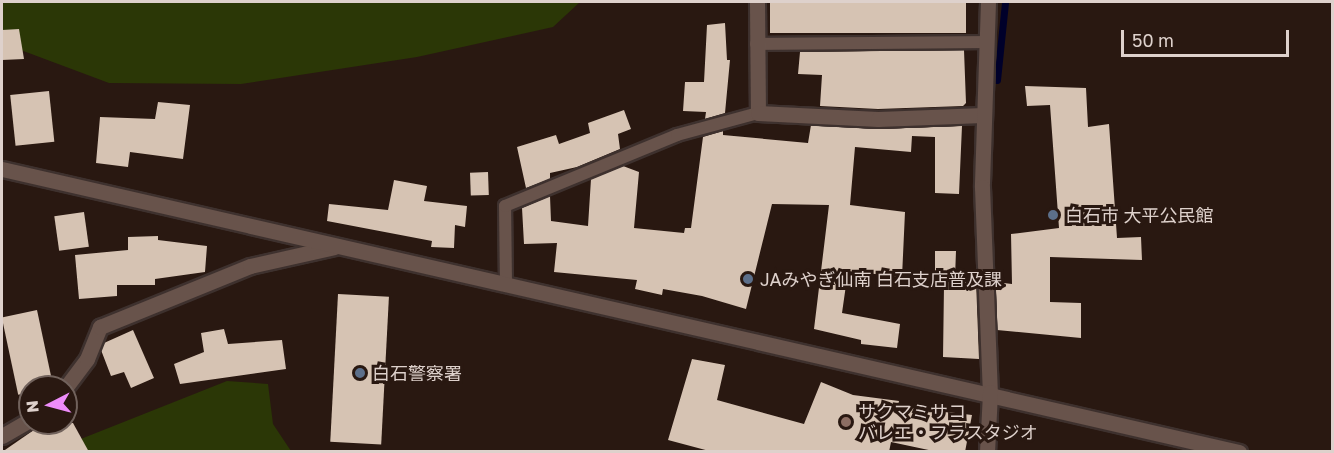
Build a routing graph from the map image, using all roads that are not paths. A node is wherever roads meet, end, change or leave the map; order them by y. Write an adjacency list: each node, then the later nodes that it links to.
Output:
1 (757, 2): 4 (street)
2 (988, 2): 3 (street)
3 (984, 42): 4 (lane); 6 (street)
4 (756, 44): 5 (street)
5 (758, 113): 6 (street); 9 (lane)
6 (983, 115): 11 (street)
7 (2, 169): 8 (street)
8 (334, 247): 9 (street); 10 (street)
9 (506, 285): 11 (street)
10 (75, 375)
11 (990, 392): 14 (street); 15 (street)
12 (18, 427): 13 (street)
13 (2, 436)
14 (987, 452)
15 (1239, 452)

